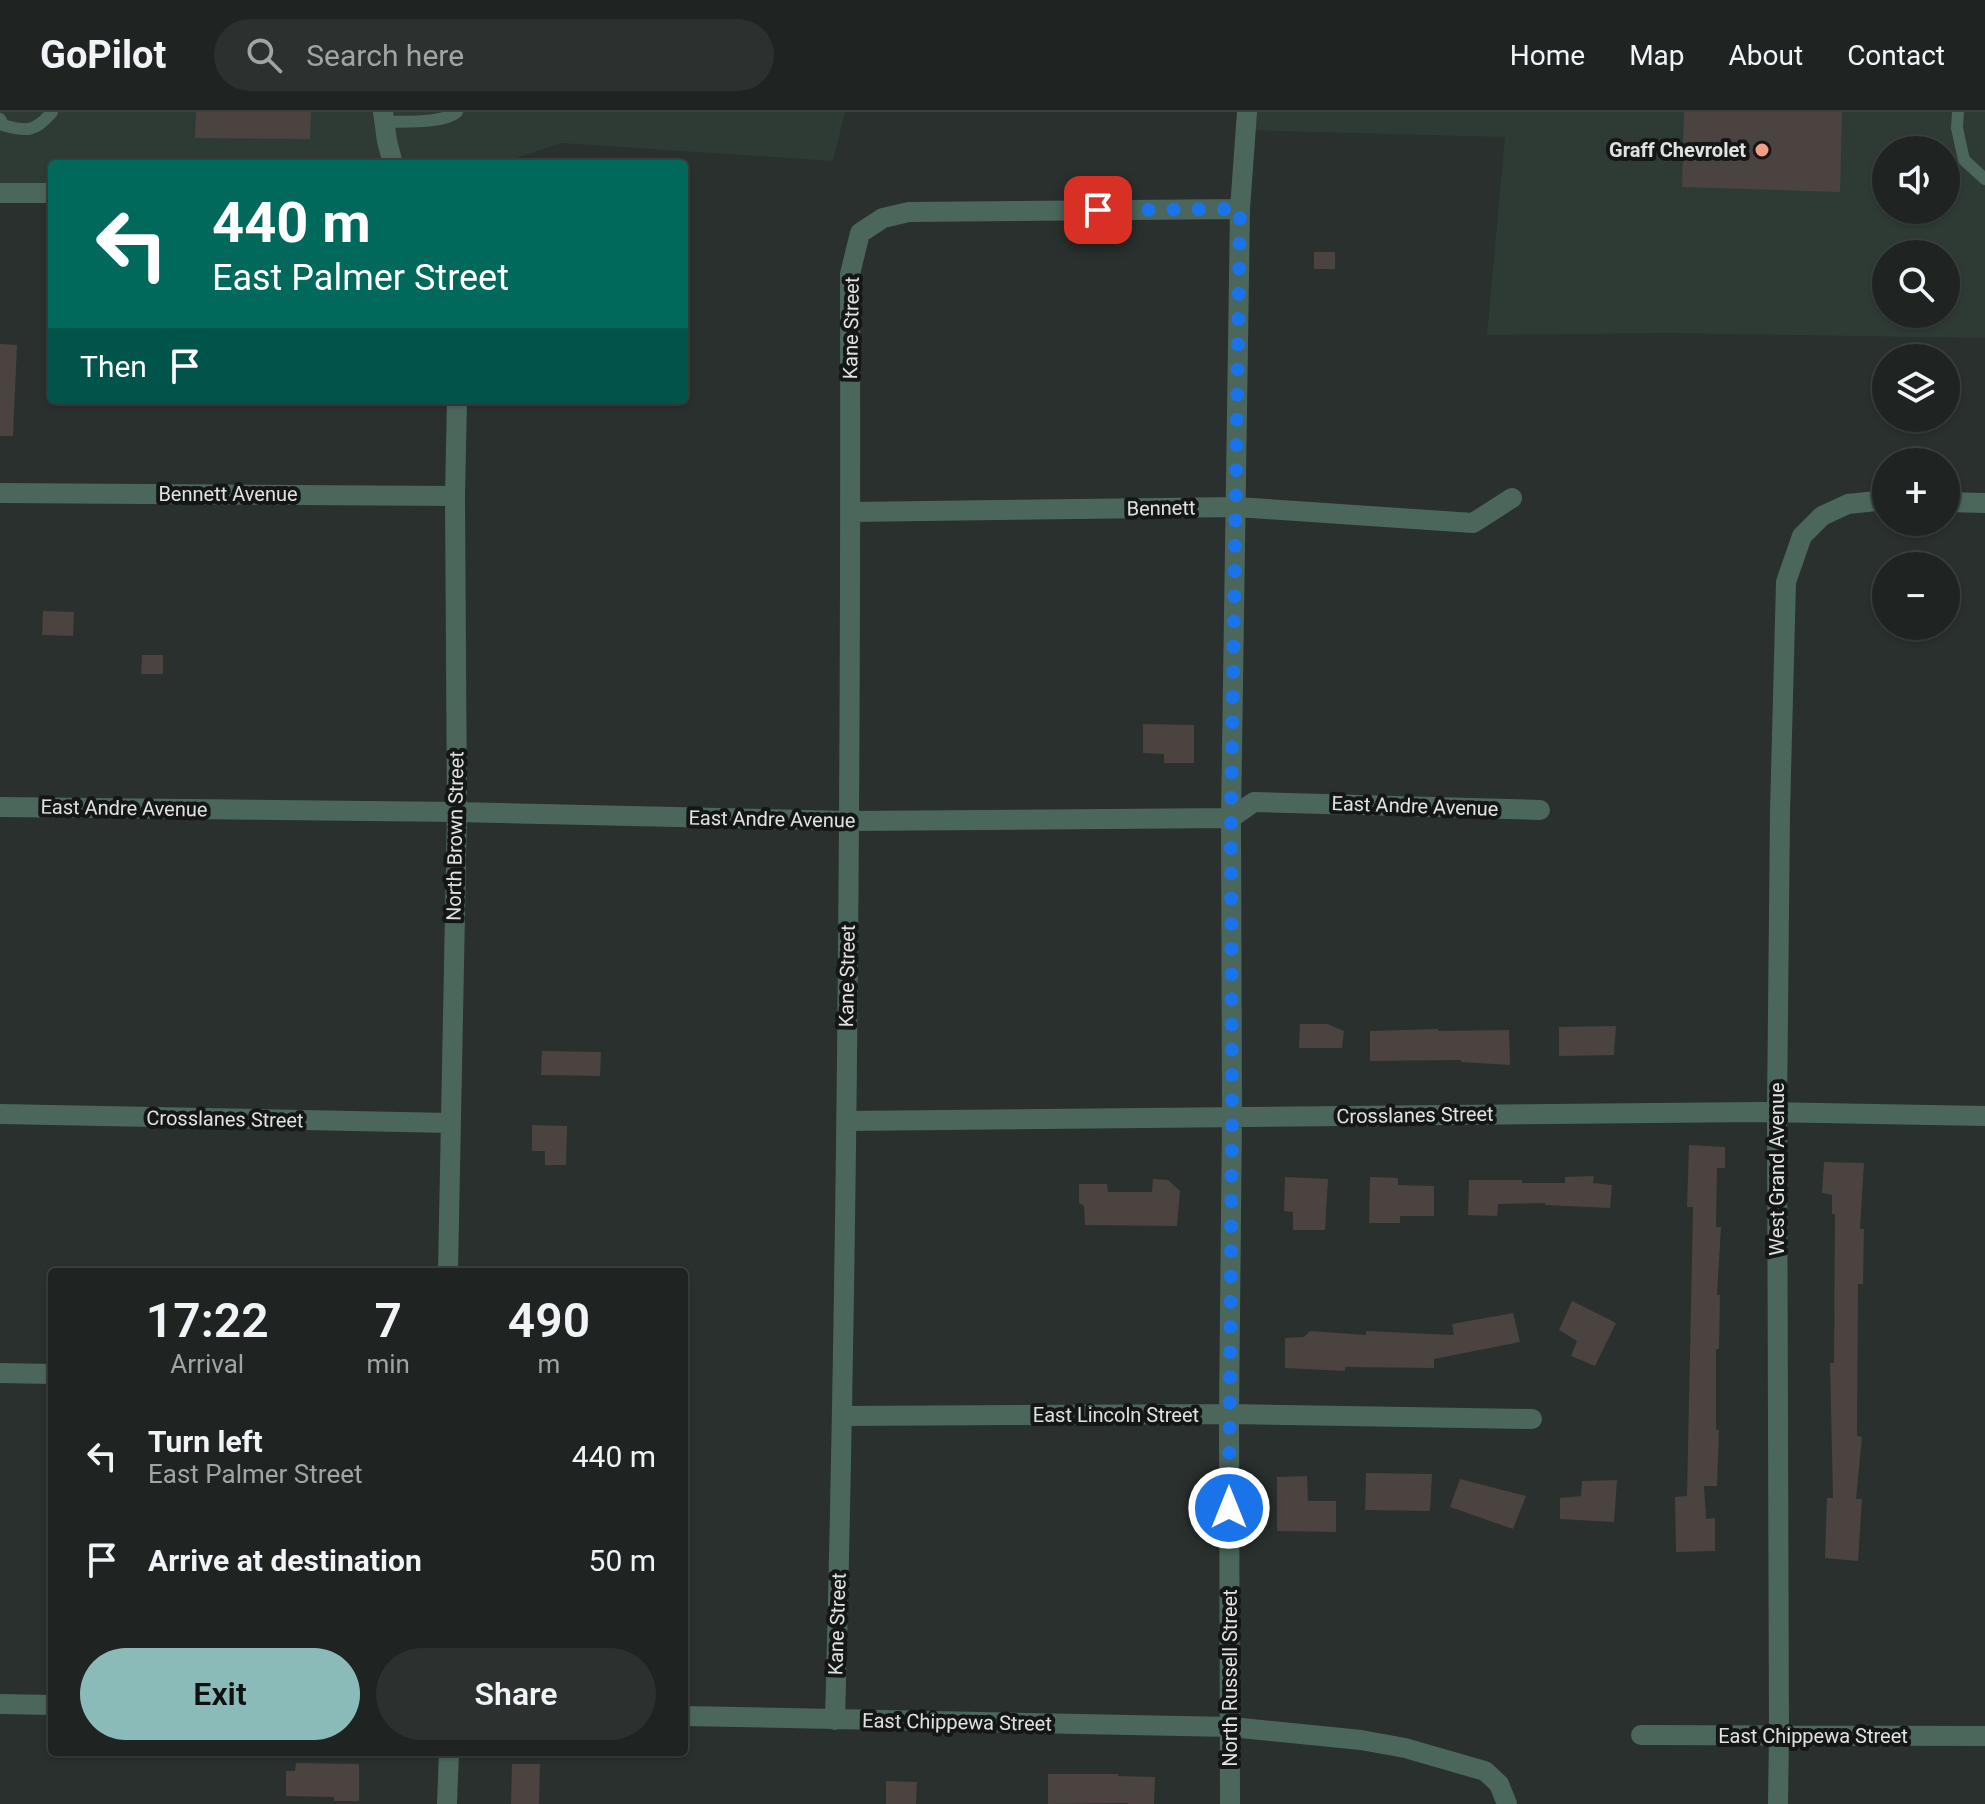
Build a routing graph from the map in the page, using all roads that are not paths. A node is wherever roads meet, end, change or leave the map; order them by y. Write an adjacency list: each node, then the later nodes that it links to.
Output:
1 (52, 112): 6 (lane)
2 (457, 112): 5 (lane)
3 (1247, 112): 11 (street, North Russell Street)
4 (1958, 112): 8 (lane)
5 (384, 117): 7 (street)
6 (0, 119)
7 (392, 160)
8 (1985, 179)
9 (0, 193): 10 (street)
10 (48, 193)
11 (1240, 209): 19 (street, North Russell Street); 20 (street, Kane Street)
12 (457, 404): 14 (street, North Brown Street)
13 (0, 493): 14 (street, Bennett Avenue)
14 (455, 496): 23 (street, North Brown Street)
15 (1512, 498): 19 (street, Bennett)
16 (1872, 501): 26 (street, West Grand Avenue)
17 (1960, 502): 18 (street)
18 (1985, 503)
19 (1237, 507): 20 (street, Bennett); 24 (street, North Russell Street)
20 (850, 512): 25 (street, Kane Street)
21 (0, 807): 23 (street, East Andre Avenue)
22 (1540, 810): 24 (street, East Andre Avenue)
23 (457, 812): 25 (street, East Andre Avenue); 31 (street, North Brown Street)
24 (1231, 818): 25 (street, East Andre Avenue); 29 (street, North Russell Street)
25 (849, 821): 30 (street, Kane Street)
26 (1777, 1112): 28 (street, Crosslanes Street); 29 (street, Crosslanes Street); 44 (street, West Grand Avenue)
27 (0, 1114): 31 (street, Crosslanes Street)
28 (1985, 1116)
29 (1232, 1117): 30 (street, Crosslanes Street); 35 (street, North Russell Street)
30 (846, 1121): 36 (street, Kane Street)
31 (450, 1123): 32 (street, North Brown Street)
32 (448, 1268)
33 (0, 1373): 34 (street)
34 (48, 1374)
35 (1229, 1414): 36 (street, East Lincoln Street); 37 (street, East Lincoln Street); 42 (street, North Russell Street)
36 (843, 1416): 41 (street, Kane Street)
37 (1532, 1419)
38 (0, 1704): 39 (street)
39 (48, 1705)
40 (688, 1716): 41 (street, East Chippewa Street)
41 (835, 1720): 42 (street, East Chippewa Street)
42 (1231, 1727): 48 (street, North Russell Street); 49 (street, East Chippewa Street)
43 (1641, 1735): 44 (street, East Chippewa Street)
44 (1779, 1736): 45 (street, East Chippewa Street); 50 (street, West Grand Avenue)
45 (1985, 1736)
46 (449, 1756): 47 (street)
47 (447, 1804)
48 (1230, 1804)
49 (1507, 1804)
50 (1778, 1804)

